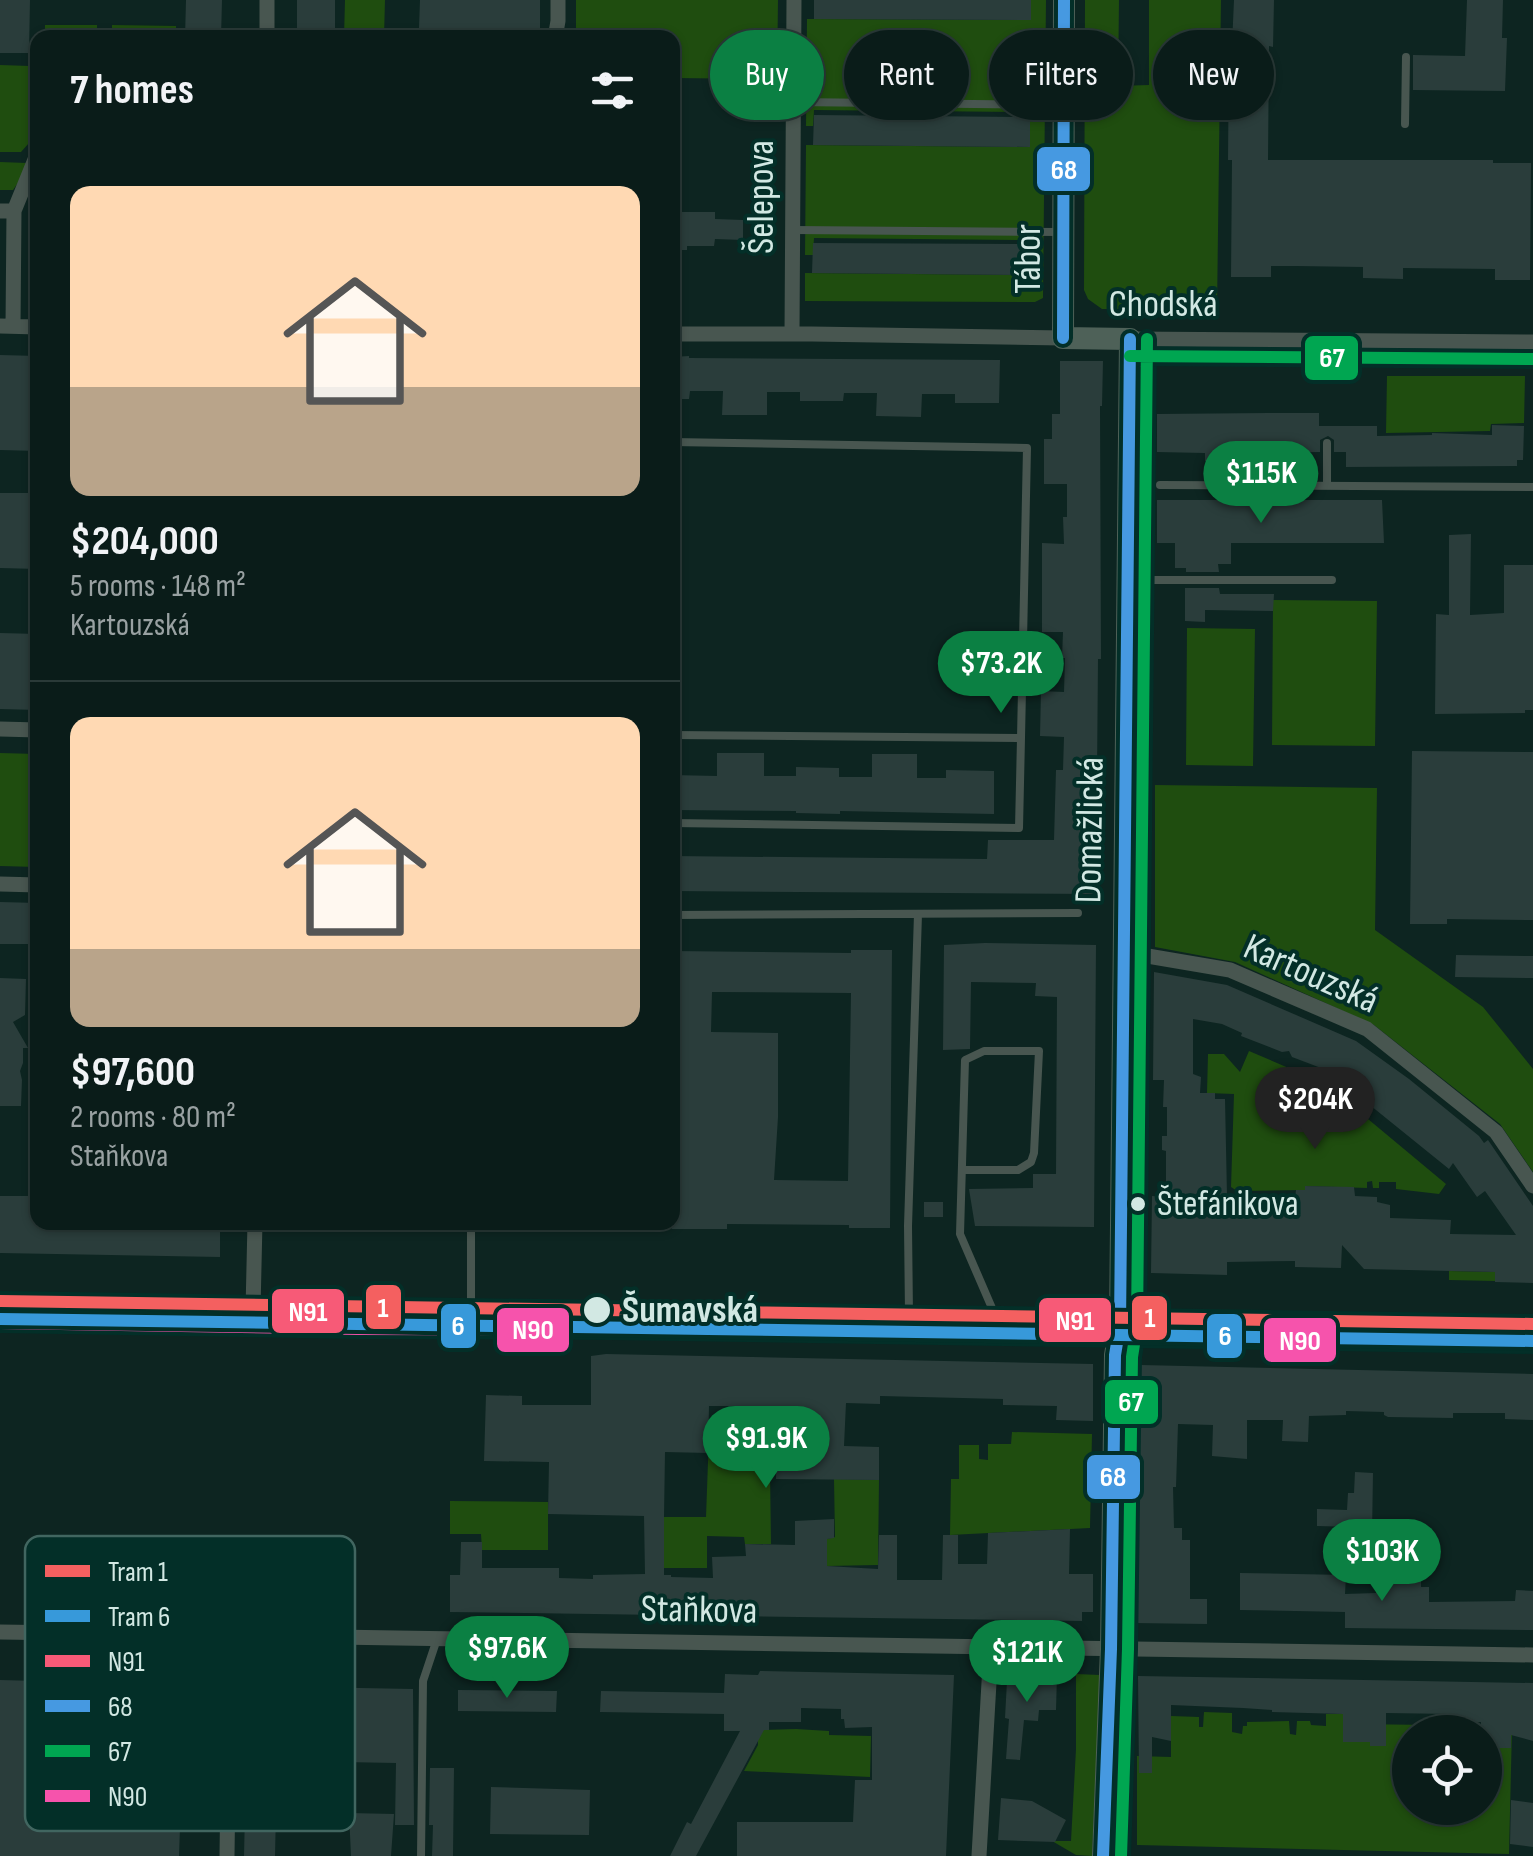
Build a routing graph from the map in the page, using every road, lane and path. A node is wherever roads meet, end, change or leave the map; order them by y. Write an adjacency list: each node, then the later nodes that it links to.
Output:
1 (267, 0): 5 (street)
2 (558, 0): 6 (street)
3 (794, 0): 7 (street, Šelepova)
4 (1064, 0): 8 (street, Tábor)
5 (267, 30)
6 (556, 30)
7 (794, 30)
8 (1064, 30)
9 (1406, 57): 14 (lane)
10 (824, 102): 11 (lane)
11 (989, 105)
12 (794, 120): 17 (street, Šelepova)
13 (1064, 120): 18 (street, Tábor)
14 (1405, 124)
15 (30, 169): 16 (street)
16 (7, 211): 19 (street)
17 (792, 230): 18 (lane); 21 (street, Šelepova)
18 (1063, 232): 22 (street, Tábor)
19 (6, 326)
20 (680, 334): 21 (street, Chodská)
21 (792, 334): 22 (street, Chodská)
22 (1062, 338): 23 (street, Chodská)
23 (1130, 339): 24 (street, Chodská); 30 (street, Domažlická)
24 (1533, 342)
25 (680, 442): 35 (lane)
26 (1327, 444): 28 (lane)
27 (1160, 484): 28 (lane)
28 (1327, 484): 29 (lane)
29 (1533, 487)
30 (1128, 580): 31 (lane); 42 (street, Domažlická)
31 (1332, 580)
32 (0, 729): 33 (street)
33 (30, 730)
34 (680, 735): 35 (lane)
35 (1021, 738): 36 (lane)
36 (680, 823)
37 (0, 884): 38 (street)
38 (30, 884)
39 (1078, 913): 40 (lane)
40 (918, 914): 41 (lane); 50 (lane)
41 (680, 916)
42 (1124, 952): 44 (street, Kartouzská); 52 (street, Domažlická)
43 (962, 1170): 43 (lane); 51 (lane)
44 (1533, 1186)
45 (255, 1230): 48 (street)
46 (472, 1230): 49 (lane)
47 (0, 1305): 48 (street)
48 (253, 1310): 49 (street)
49 (471, 1313): 50 (street)
50 (909, 1319): 51 (street)
51 (998, 1319): 52 (street)
52 (1120, 1321): 53 (street); 59 (street, Domažlická)
53 (1533, 1327)
54 (0, 1632): 55 (street, Staňkova)
55 (25, 1632)
56 (355, 1637): 57 (street, Staňkova)
57 (438, 1638): 58 (street, Staňkova); 63 (lane)
58 (990, 1648): 59 (street, Staňkova); 64 (street)
59 (1112, 1649): 60 (street, Staňkova); 65 (street, Domažlická)
60 (1533, 1655)
61 (226, 1831): 62 (street)
62 (226, 1856)
63 (421, 1856)
64 (979, 1856)
65 (1103, 1856)

